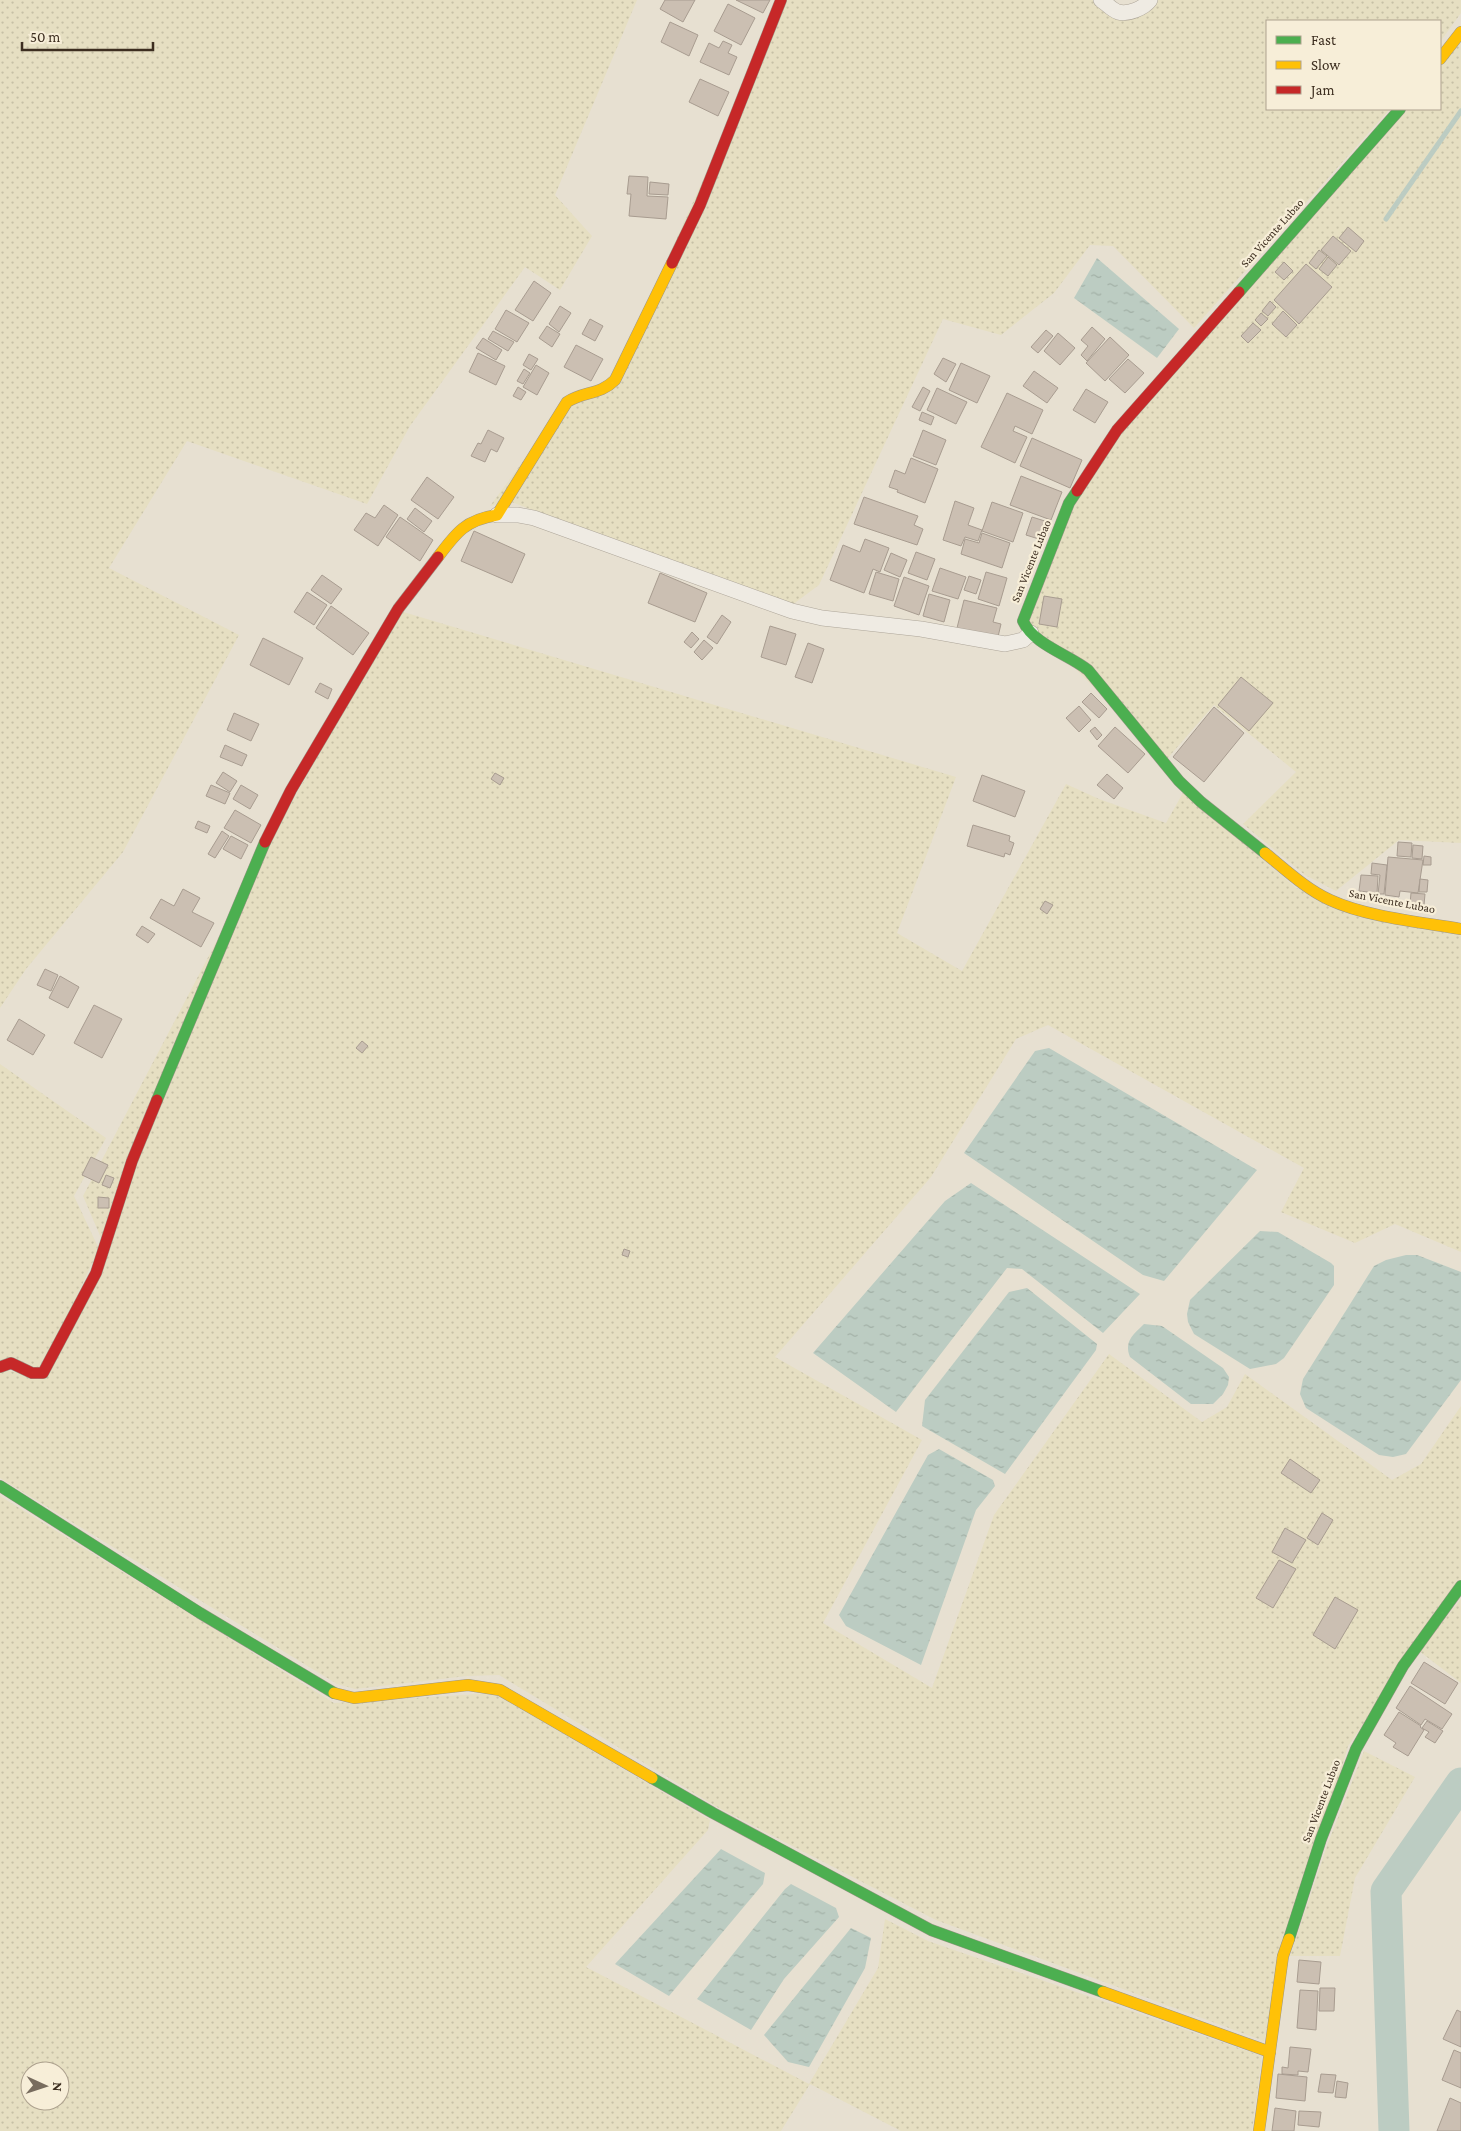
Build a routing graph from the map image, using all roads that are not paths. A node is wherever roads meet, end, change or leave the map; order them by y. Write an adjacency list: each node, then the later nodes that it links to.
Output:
1 (781, 0): 7 (street)
2 (1101, 0): 3 (street)
3 (1150, 0)
4 (1461, 32): 5 (street)
5 (1441, 58)
6 (1399, 110): 8 (street, San Vicente Lubao)
7 (498, 515): 8 (street); 10 (street)
8 (1031, 633): 9 (street, San Vicente Lubao)
9 (1461, 928)
10 (0, 1367)
11 (0, 1486): 13 (street)
12 (1461, 1586): 13 (street, San Vicente Lubao)
13 (1270, 2052): 14 (street, San Vicente Lubao)
14 (1260, 2131)

